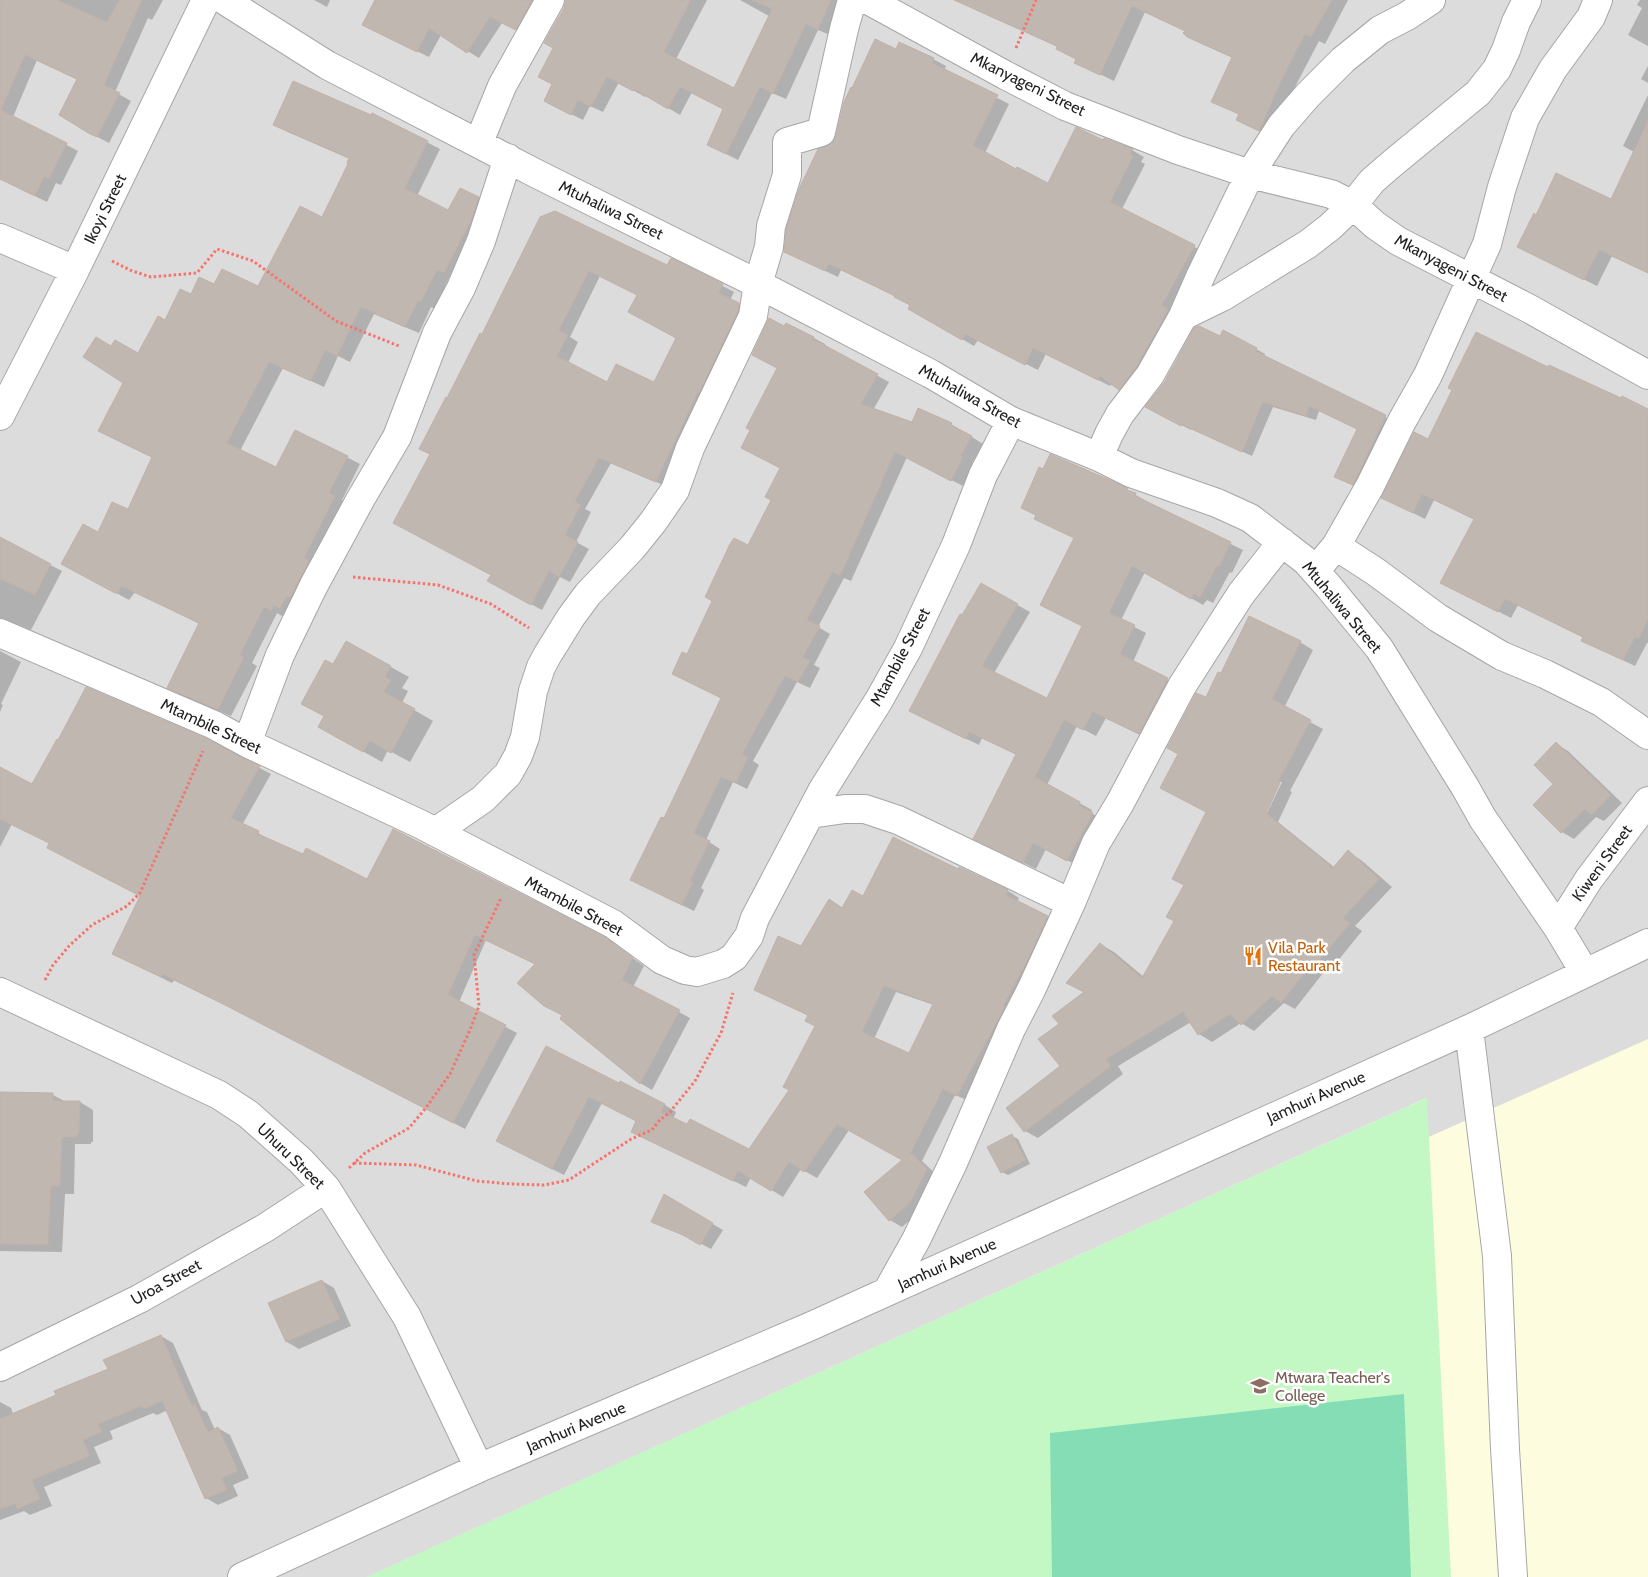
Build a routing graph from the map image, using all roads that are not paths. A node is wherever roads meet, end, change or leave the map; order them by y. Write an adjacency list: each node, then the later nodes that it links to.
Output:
1 (206, 0): 14 (street, Ikoyi Street)
2 (224, 0): 9 (street, Mtuhaliwa Street)
3 (550, 0): 9 (street)
4 (852, 0): 16 (street)
5 (868, 0): 11 (street, Mkanyageni Street)
6 (1431, 0): 11 (street)
7 (1527, 0): 12 (street)
8 (1598, 0): 15 (street)
9 (479, 142): 10 (street, Mtuhaliwa Street)
10 (508, 158): 16 (street, Mtuhaliwa Street); 27 (street)
11 (1250, 174): 12 (street, Mkanyageni Street); 17 (street)
12 (1353, 205): 15 (street, Mkanyageni Street); 17 (street)
13 (0, 238): 14 (street)
14 (81, 259): 19 (street, Ikoyi Street)
15 (1471, 279): 18 (street, Mkanyageni Street); 23 (street)
16 (758, 284): 20 (street, Mtuhaliwa Street); 30 (street)
17 (1183, 316): 21 (street)
18 (1648, 375)
19 (0, 416)
20 (1011, 421): 21 (street, Mtuhaliwa Street); 29 (street, Mtambile Street)
21 (1099, 457): 22 (street, Mtuhaliwa Street)
22 (1282, 542): 24 (street, Mtuhaliwa Street); 31 (street)
23 (1336, 546): 24 (street); 26 (street)
24 (1315, 571): 32 (street, Mtuhaliwa Street)
25 (0, 633): 27 (street, Mtambile Street)
26 (1648, 735)
27 (247, 743): 30 (street, Mtambile Street)
28 (1648, 801): 32 (street, Kiweni Street)
29 (810, 814): 30 (street, Mtambile Street); 31 (street)
30 (435, 832)
31 (1071, 903): 38 (street)
32 (1558, 928): 34 (street, Mtuhaliwa Street)
33 (1648, 943): 34 (street, Jamhuri Avenue)
34 (1585, 973): 36 (street, Jamhuri Avenue)
35 (0, 992): 37 (street, Uhuru Street)
36 (1469, 1029): 38 (street, Jamhuri Avenue); 42 (street)
37 (326, 1188): 39 (street, Uroa Street); 40 (street, Uhuru Street)
38 (888, 1290): 40 (street, Jamhuri Avenue)
39 (0, 1367)
40 (479, 1468): 41 (street, Jamhuri Avenue)
41 (242, 1577)
42 (1512, 1577)

